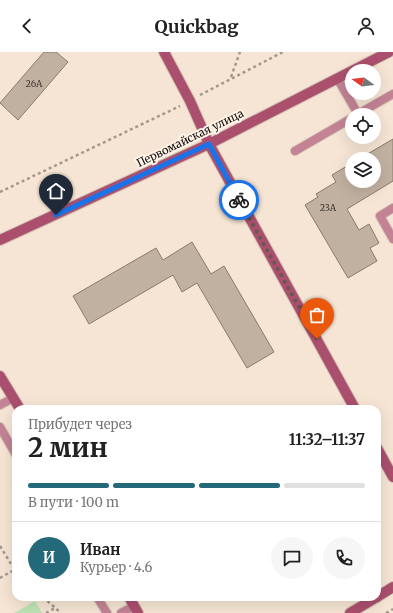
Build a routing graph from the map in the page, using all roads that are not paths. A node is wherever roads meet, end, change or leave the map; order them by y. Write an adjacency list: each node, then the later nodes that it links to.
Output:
1 (164, 52): 8 (street)
2 (389, 52): 3 (street, Первомайская улица)
3 (338, 78): 5 (lane); 8 (street, Первомайская улица)
4 (393, 94): 6 (lane)
5 (352, 108)
6 (369, 108)
7 (345, 122): 9 (lane)
8 (209, 144): 12 (street, Первомайская улица); 17 (street)
9 (295, 151)
10 (393, 208): 11 (lane)
11 (393, 239)
12 (0, 240)
13 (0, 376): 14 (street)
14 (13, 398): 15 (lane); 16 (street)
15 (0, 405)
16 (17, 405)
17 (353, 405)
18 (0, 428): 19 (lane)
19 (12, 448)
20 (381, 455): 21 (street)
21 (393, 477)
22 (393, 587): 23 (street)
23 (381, 594)
24 (100, 601): 28 (lane)
25 (131, 601): 27 (street)
26 (370, 601): 30 (street)
27 (136, 610): 29 (lane)
28 (107, 613)
29 (121, 613)
30 (350, 613)

